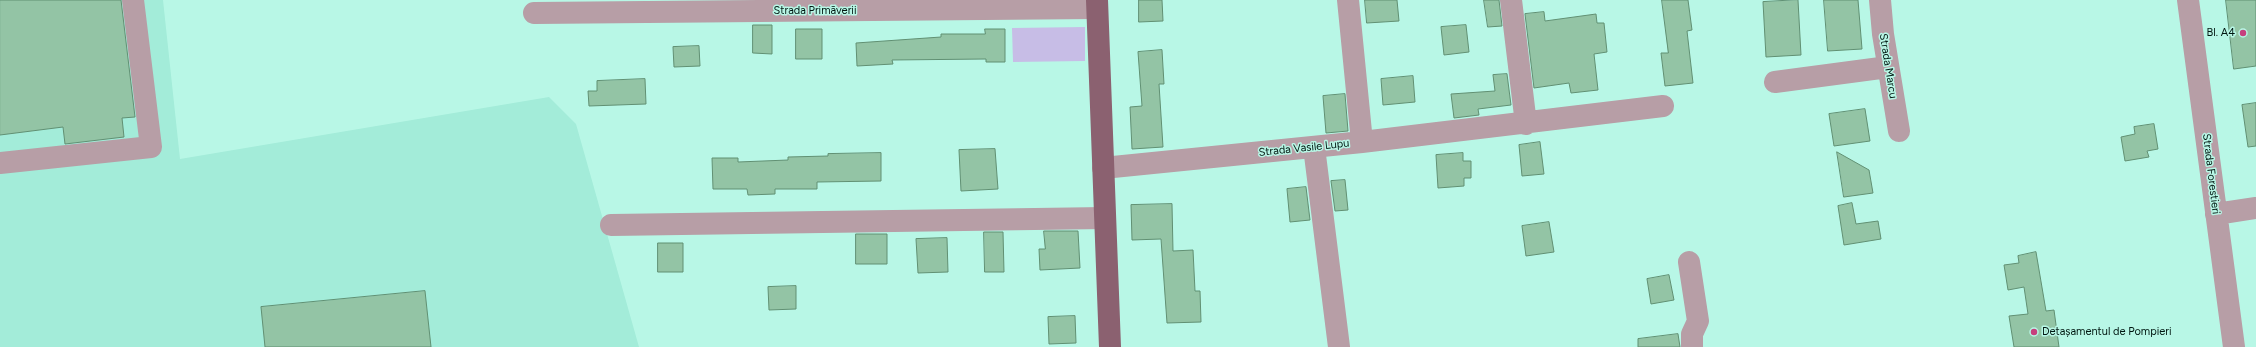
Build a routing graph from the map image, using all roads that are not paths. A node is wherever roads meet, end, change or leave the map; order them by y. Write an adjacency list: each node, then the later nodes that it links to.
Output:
1 (133, 0): 15 (street)
2 (1348, 0): 13 (street, Strada Vasile Lupu)
3 (1511, 0): 11 (street)
4 (1880, 0): 8 (street, Strada Marcu)
5 (2188, 0): 18 (street, Strada Forestieri)
6 (1097, 4): 7 (street, Strada Primăverii); 16 (main road)
7 (534, 13)
8 (1888, 67): 9 (street); 12 (street, Strada Marcu)
9 (1775, 82)
10 (1663, 106): 11 (street)
11 (1526, 124): 13 (street)
12 (1899, 131)
13 (1362, 142): 14 (street, Strada Vasile Lupu)
14 (1314, 146): 16 (street, Strada Vasile Lupu); 23 (street)
15 (0, 163)
16 (1103, 168): 19 (main road)
17 (2256, 208): 18 (street)
18 (2216, 214): 25 (street, Strada Forestieri)
19 (1105, 218): 20 (street); 22 (main road)
20 (611, 225)
21 (1689, 262): 24 (street)
22 (1110, 347)
23 (1340, 347)
24 (1692, 347)
25 (2234, 347)

